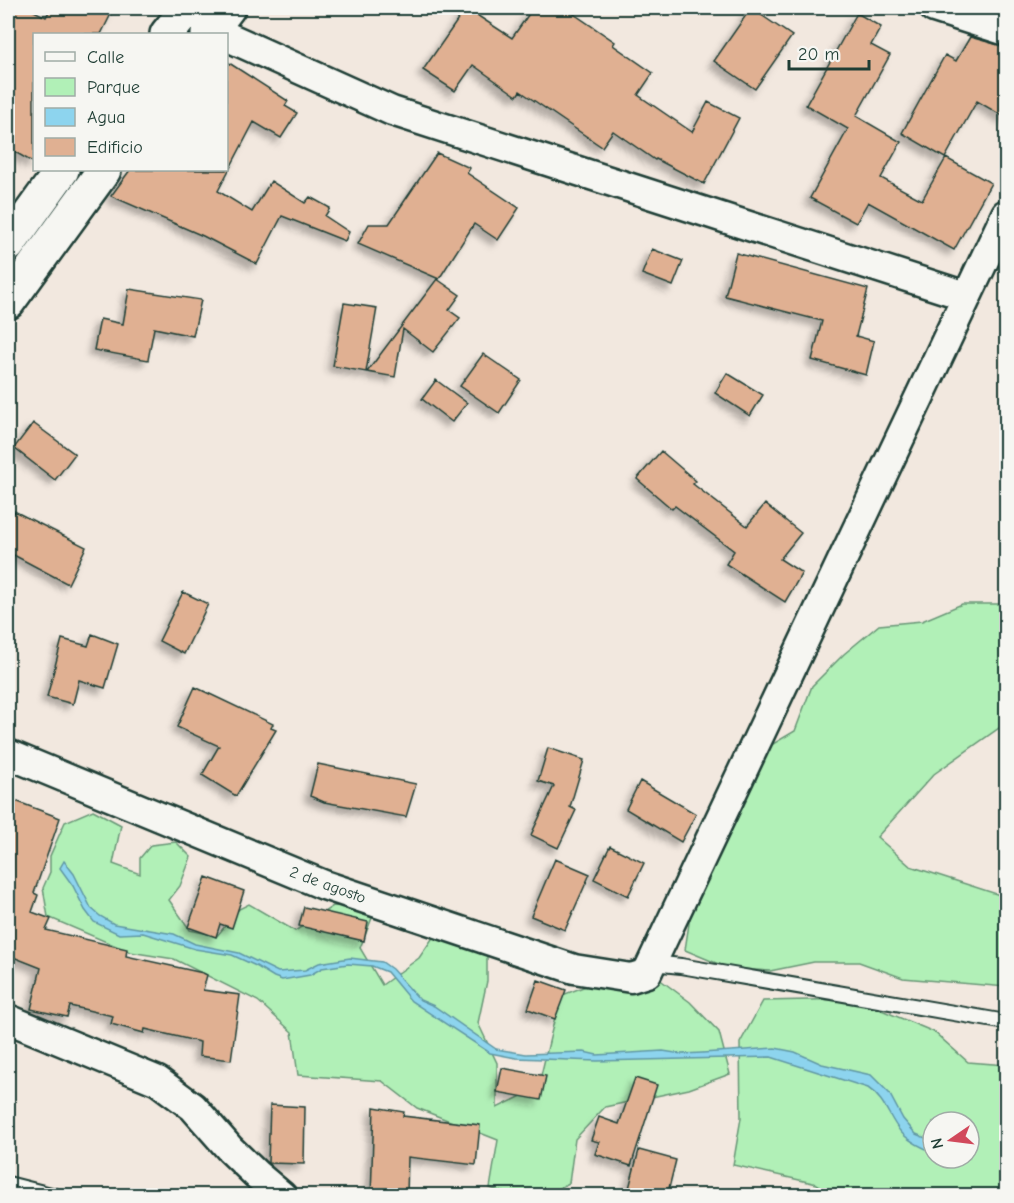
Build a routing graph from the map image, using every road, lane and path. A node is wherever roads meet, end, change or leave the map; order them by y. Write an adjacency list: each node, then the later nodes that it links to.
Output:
1 (934, 8): 4 (street)
2 (180, 17): 3 (street)
3 (219, 28): 9 (street)
4 (1006, 31)
5 (61, 171): 8 (street)
6 (103, 171): 10 (street)
7 (1006, 214): 9 (street)
8 (8, 245)
9 (966, 296): 12 (street)
10 (8, 302)
11 (8, 754): 12 (street, 2 de agosto)
12 (653, 963): 14 (lane)
13 (8, 1019): 17 (street)
14 (1006, 1022)
15 (8, 1184): 16 (lane)
16 (55, 1196)
17 (282, 1196)

